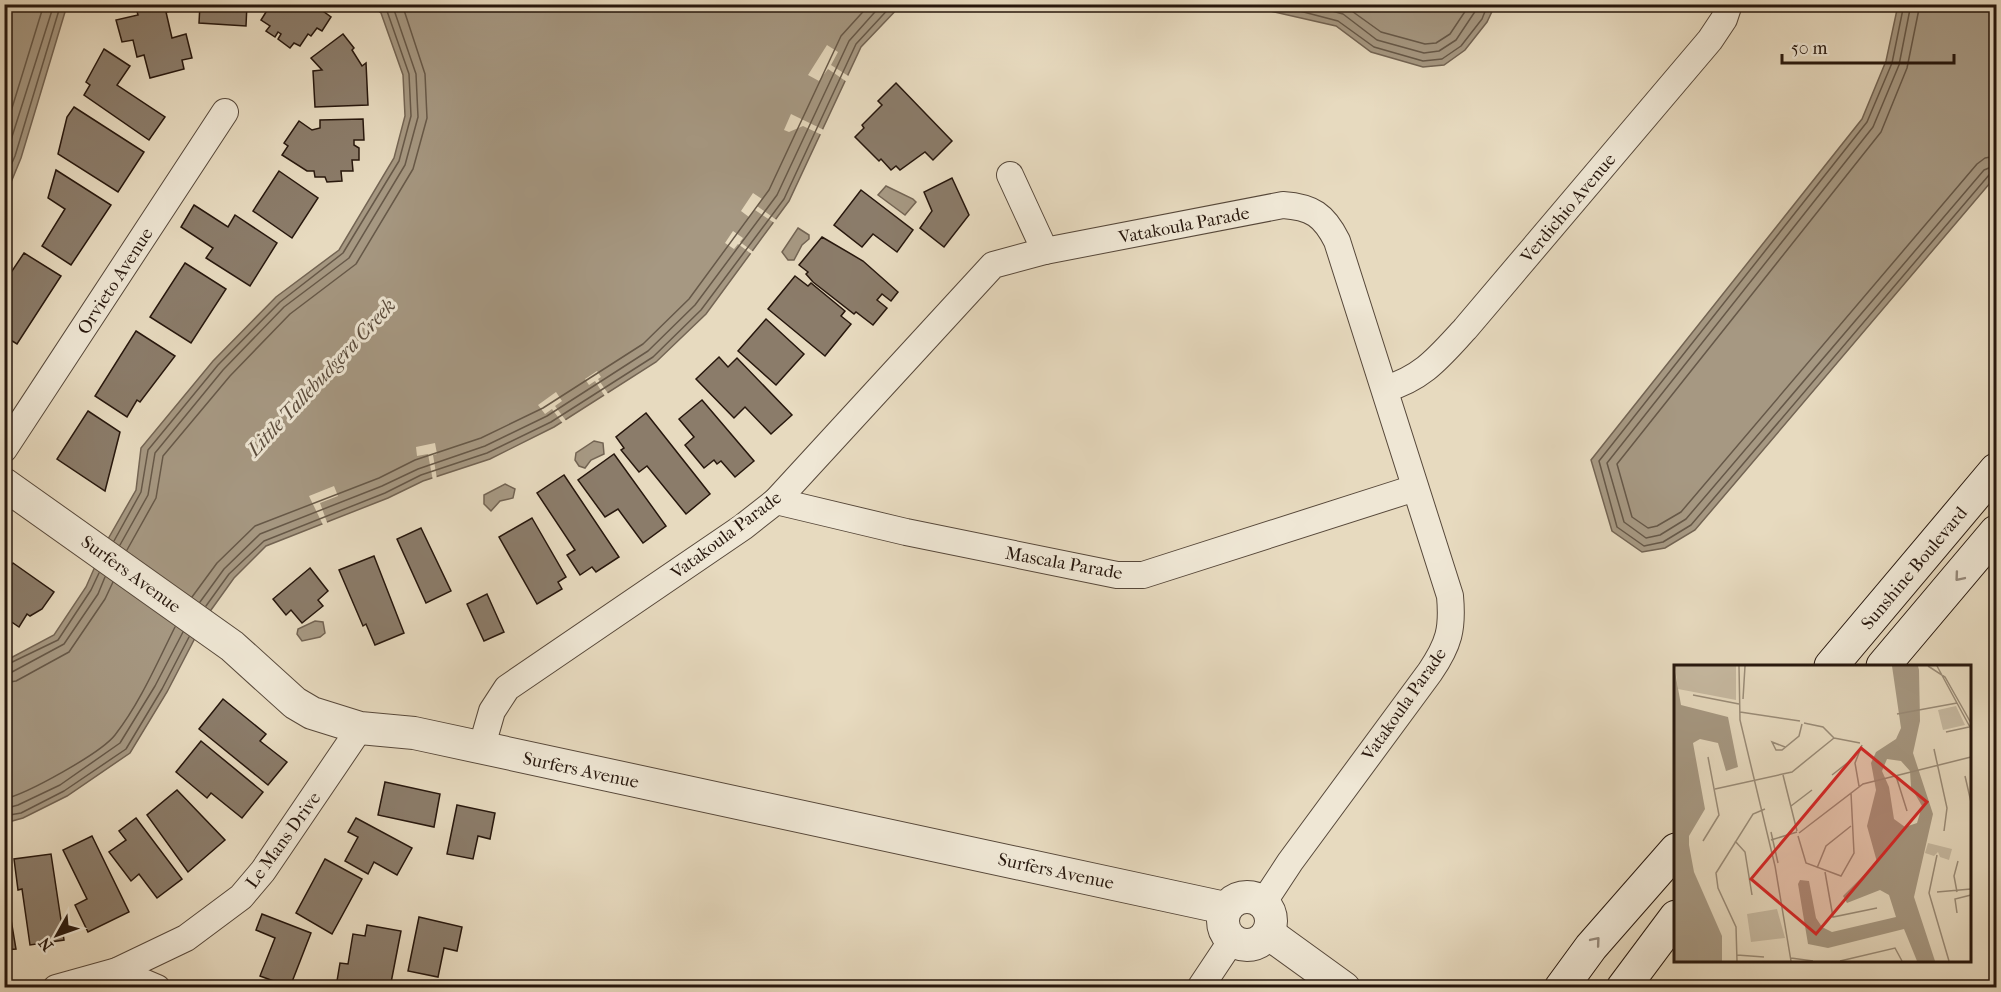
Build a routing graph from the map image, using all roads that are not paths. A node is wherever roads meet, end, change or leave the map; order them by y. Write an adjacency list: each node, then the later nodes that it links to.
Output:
1 (1729, 4): 5 (street, Verdichio Avenue)
2 (225, 112): 6 (street, Orvieto Avenue)
3 (1010, 176): 4 (street)
4 (1045, 251): 5 (street, Vatakoula Parade); 10 (street, Vatakoula Parade)
5 (1385, 389): 9 (street, Vatakoula Parade)
6 (4, 449)
7 (1996, 470): 12 (main road, Sunshine Boulevard)
8 (4, 484): 14 (street, Surfers Avenue)
9 (1415, 488): 10 (street, Mascala Parade); 17 (street, Vatakoula Parade)
10 (776, 501): 15 (street, Vatakoula Parade)
11 (1996, 532): 13 (main road, one-way to 13)
12 (1832, 665)
13 (1884, 665)
14 (360, 728): 15 (street, Surfers Avenue); 22 (street, Le Mans Drive)
15 (481, 749): 18 (street, Surfers Avenue)
16 (1674, 852): 27 (main road, one-way to 16)
17 (1263, 903): 18 (street); 20 (street)
18 (1225, 908): 21 (street)
19 (1674, 920): 28 (main road)
20 (1268, 933): 21 (street); 26 (street)
21 (1232, 939): 25 (street)
22 (117, 971): 23 (street, Le Mans Drive); 24 (street)
23 (56, 987)
24 (157, 987)
25 (1200, 987)
26 (1344, 987)
27 (1561, 987)
28 (1623, 987)

